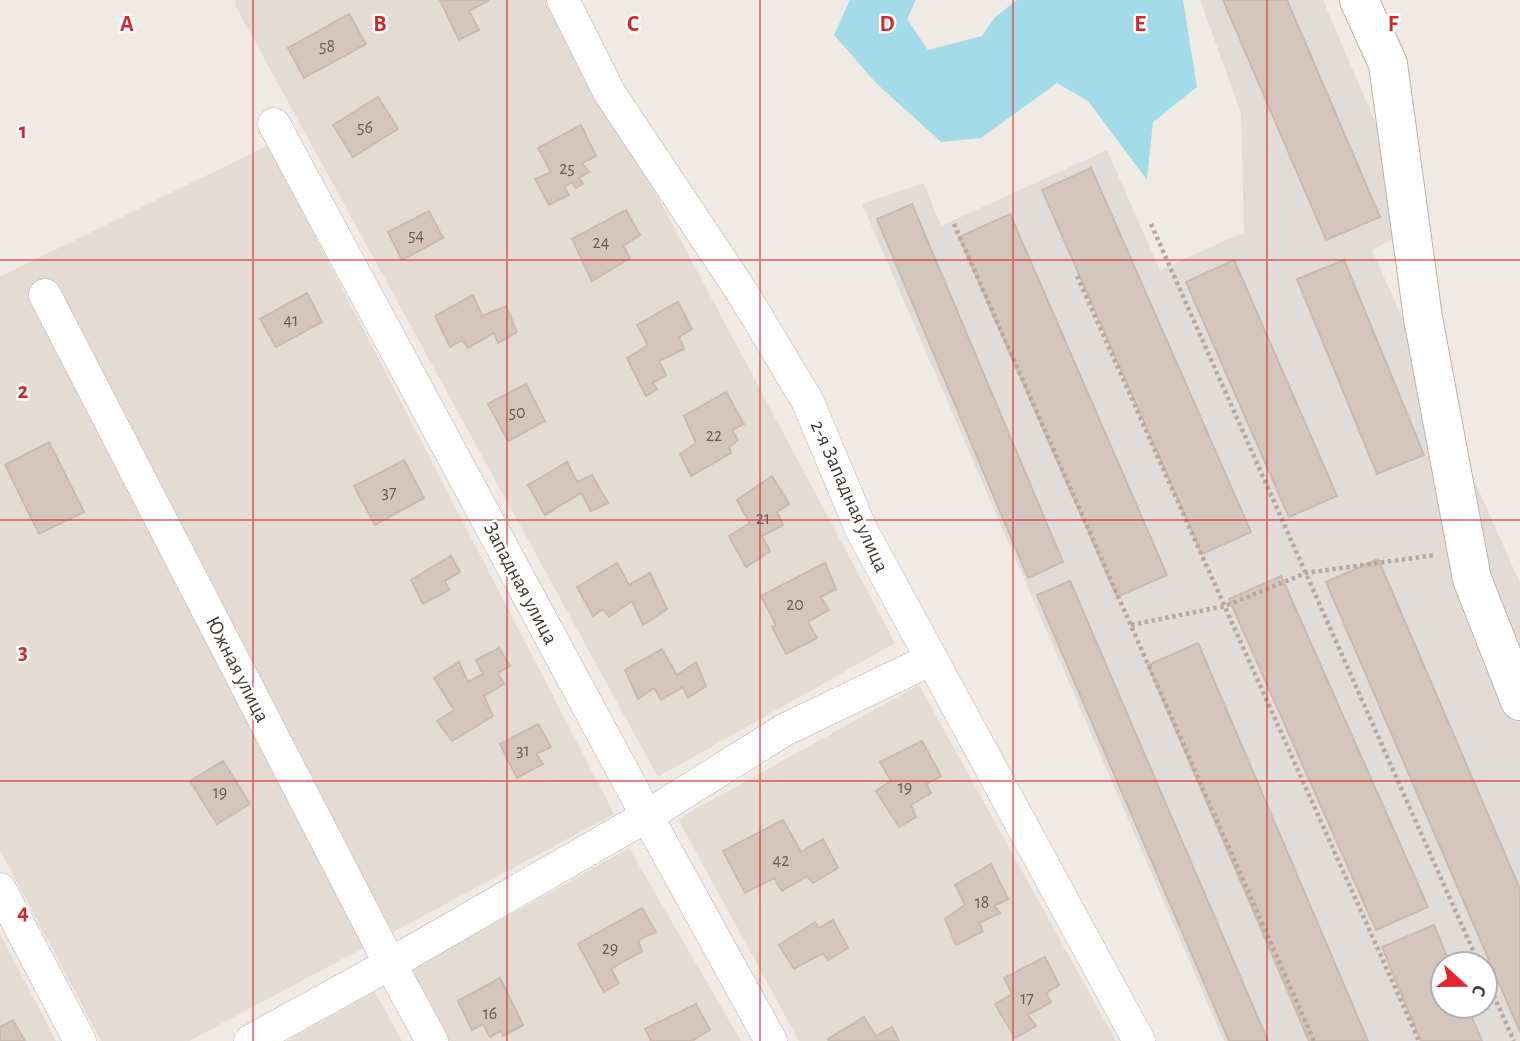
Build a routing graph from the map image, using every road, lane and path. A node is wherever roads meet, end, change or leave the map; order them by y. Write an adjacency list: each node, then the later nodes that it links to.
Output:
1 (563, 0): 12 (street, 2-я Западная улица)
2 (1359, 0): 8 (street)
3 (274, 124): 14 (street, Западная улица)
4 (954, 224): 11 (path)
5 (1151, 224): 9 (path)
6 (1077, 276): 10 (path)
7 (45, 295): 17 (street, Южная улица)
8 (1467, 550): 9 (path); 13 (street)
9 (1306, 573): 10 (path); 16 (path)
10 (1225, 606): 11 (path); 25 (path)
11 (1131, 625): 24 (path)
12 (932, 659): 14 (street); 23 (street, 2-я Западная улица)
13 (1520, 701)
14 (647, 816): 17 (street); 22 (street, Западная улица)
15 (0, 889): 19 (street)
16 (1473, 950)
17 (390, 964): 20 (street); 21 (street, Южная улица)
18 (1499, 1007): 26 (path)
19 (80, 1041)
20 (250, 1041)
21 (432, 1041)
22 (771, 1041)
23 (1139, 1041)
24 (1314, 1041)
25 (1419, 1041)
26 (1514, 1041)

